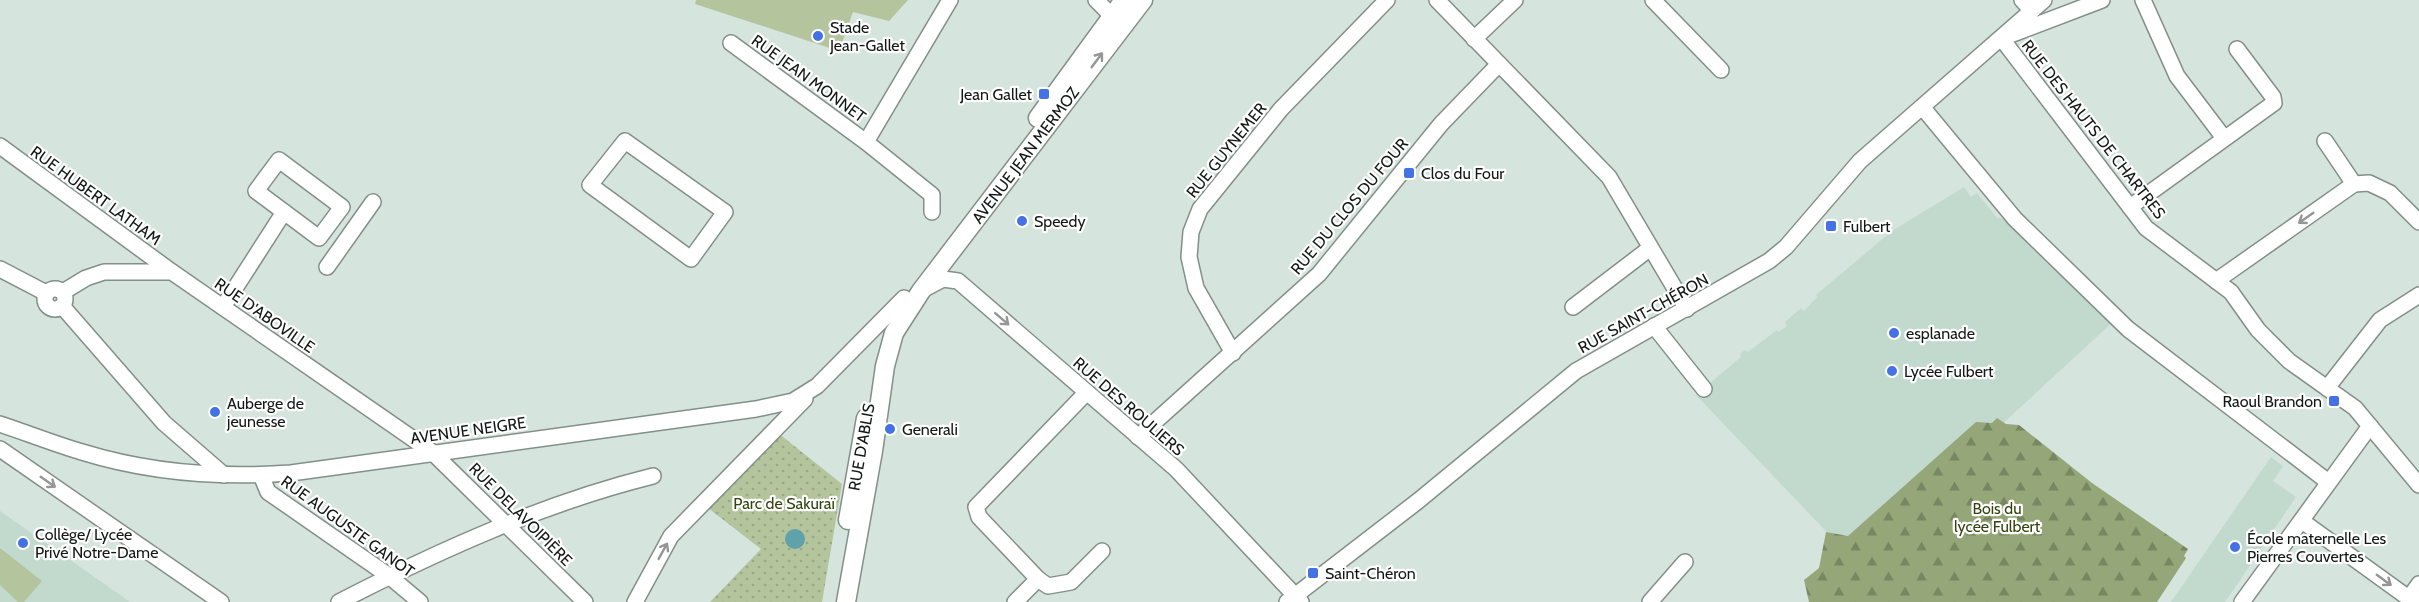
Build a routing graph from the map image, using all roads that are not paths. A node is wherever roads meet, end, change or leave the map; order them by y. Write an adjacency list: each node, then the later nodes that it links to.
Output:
1 (950, 0): 23 (street, RUE JEAN MONNET)
2 (1096, 0): 13 (street)
3 (1124, 0): 13 (main road, AVENUE JEAN MERMOZ)
4 (1143, 0): 13 (main road, AVENUE JEAN MERMOZ)
5 (1387, 0): 47 (street, RUE GUYNEMER)
6 (1437, 0): 15 (street)
7 (1515, 0): 15 (street)
8 (1653, 0): 19 (street)
9 (2102, 0): 12 (street)
10 (2143, 0): 21 (street)
11 (2034, 4): 12 (street); 14 (street, RUE SAINT-CHÉRON)
12 (2059, 15): 14 (street)
13 (1117, 21): 37 (main road, AVENUE JEAN MERMOZ, one-way to 13); 40 (main road, AVENUE JEAN MERMOZ)
14 (2003, 37): 20 (street, RUE SAINT-CHÉRON); 28 (street, RUE DES HAUTS DE CHARTRES)
15 (1474, 39): 18 (street)
16 (731, 43): 23 (street, RUE JEAN MONNET)
17 (2237, 49): 21 (street)
18 (1500, 64): 32 (street); 47 (street, RUE DU CLOS DU FOUR)
19 (1721, 70)
20 (1923, 108): 43 (street, RUE SAINT-CHÉRON); 60 (street)
21 (2224, 138): 28 (street)
22 (2325, 141): 26 (street)
23 (866, 142): 30 (street, RUE JEAN MONNET)
24 (0, 146): 35 (street, RUE HUBERT LATHAM)
25 (596, 177): 25 (street)
26 (2354, 184): 31 (street); 36 (street, one-way to 36)
27 (373, 202): 33 (street)
28 (2130, 207): 36 (street, RUE DES HAUTS DE CHARTRES)
29 (284, 212): 29 (street); 41 (street)
30 (932, 212)
31 (2419, 222)
32 (1649, 249): 42 (street); 43 (street)
33 (327, 267)
34 (0, 269): 39 (street)
35 (172, 272): 39 (street); 41 (street, RUE D'ABOVILLE)
36 (2216, 280): 49 (street, RUE DES HAUTS DE CHARTRES)
37 (921, 291): 40 (main road, AVENUE JEAN MERMOZ); 51 (street, RUE DES ROULIERS, one-way to 51)
38 (2419, 295): 49 (street)
39 (63, 299): 57 (street)
40 (906, 304): 45 (main road, RUE D'ABLIS); 46 (street, AVENUE NEIGRE)
41 (223, 307): 56 (street, RUE D'ABOVILLE)
42 (1573, 307)
43 (1687, 309): 44 (street, RUE SAINT-CHÉRON)
44 (1654, 326): 50 (street); 69 (street, RUE SAINT-CHÉRON)
45 (888, 334): 46 (street); 76 (main road, RUE D'ABLIS); 77 (main road, RUE D'ABLIS)
46 (863, 339): 48 (street, AVENUE NEIGRE)
47 (1233, 352): 54 (street, RUE DU CLOS DU FOUR)
48 (817, 386): 56 (street, AVENUE NEIGRE); 75 (street, one-way to 48)
49 (2327, 388): 53 (street, RUE DES HAUTS DE CHARTRES)
50 (1704, 389)
51 (1086, 393): 54 (street, RUE DES ROULIERS); 67 (street)
52 (0, 424): 57 (street, AVENUE NEIGRE)
53 (2370, 426): 60 (street); 61 (street, RUE DES HAUTS DE CHARTRES)
54 (1138, 437): 69 (street, RUE DES ROULIERS)
55 (0, 449): 71 (street, one-way to 71)
56 (432, 452): 58 (street, AVENUE NEIGRE); 63 (street, RUE DELAVOIPIÈRE)
57 (224, 475): 58 (street, AVENUE NEIGRE)
58 (261, 475): 66 (street, RUE AUGUSTE GANOT)
59 (653, 476): 63 (street)
60 (2327, 482): 62 (street)
61 (2419, 485)
62 (2302, 521): 70 (street, one-way to 70); 80 (street)
63 (506, 525): 66 (street); 74 (street, RUE DELAVOIPIÈRE)
64 (1102, 551): 67 (street)
65 (1685, 562): 79 (street)
66 (389, 576): 72 (street); 73 (street, RUE AUGUSTE GANOT)
67 (1038, 579): 78 (street)
68 (2419, 584): 70 (street)
69 (1294, 600)
70 (2411, 600)
71 (220, 602)
72 (339, 602)
73 (420, 602)
74 (585, 602)
75 (635, 602)
76 (834, 602)
77 (846, 602)
78 (1015, 602)
79 (1650, 602)
80 (2242, 602)

